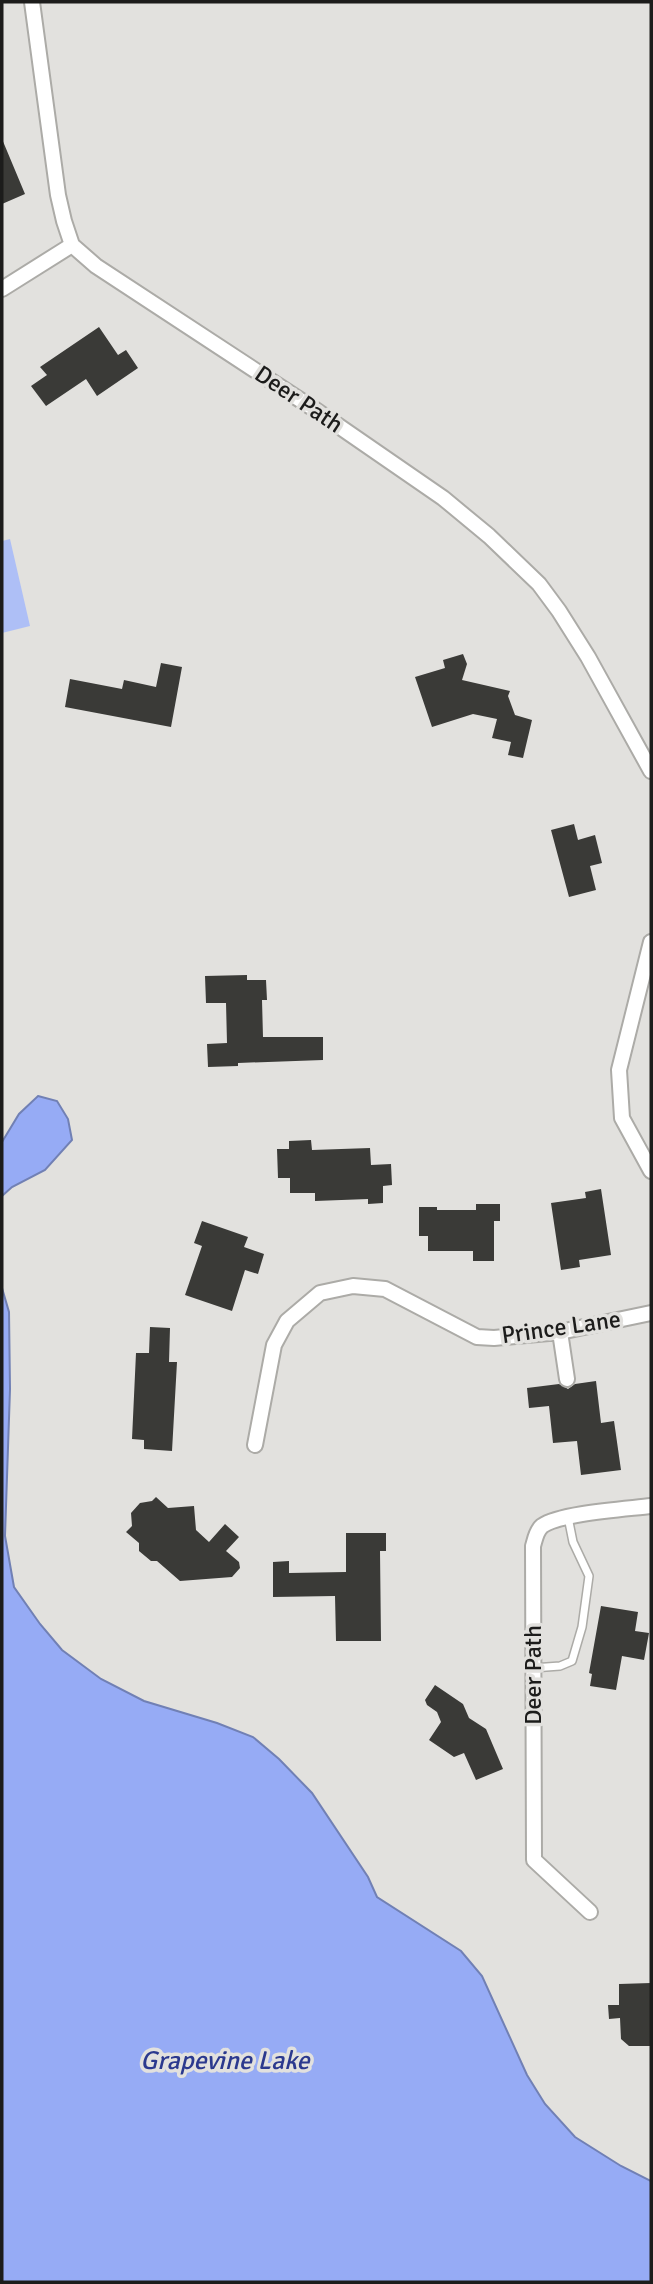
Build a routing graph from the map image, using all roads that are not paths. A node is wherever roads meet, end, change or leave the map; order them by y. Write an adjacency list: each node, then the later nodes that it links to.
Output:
1 (32, 2): 2 (street)
2 (72, 245): 3 (street); 4 (street, Deer Path)
3 (2, 289)
4 (651, 771)
5 (651, 942): 6 (street)
6 (651, 1171)
7 (651, 1313): 8 (street, Prince Lane)
8 (560, 1332): 9 (street); 10 (street, Prince Lane)
9 (567, 1379)
10 (255, 1445)
11 (651, 1506): 12 (street, Deer Path)
12 (568, 1517): 13 (street, Deer Path); 13 (lane)
13 (533, 1668): 14 (street, Deer Path)
14 (590, 1912)

